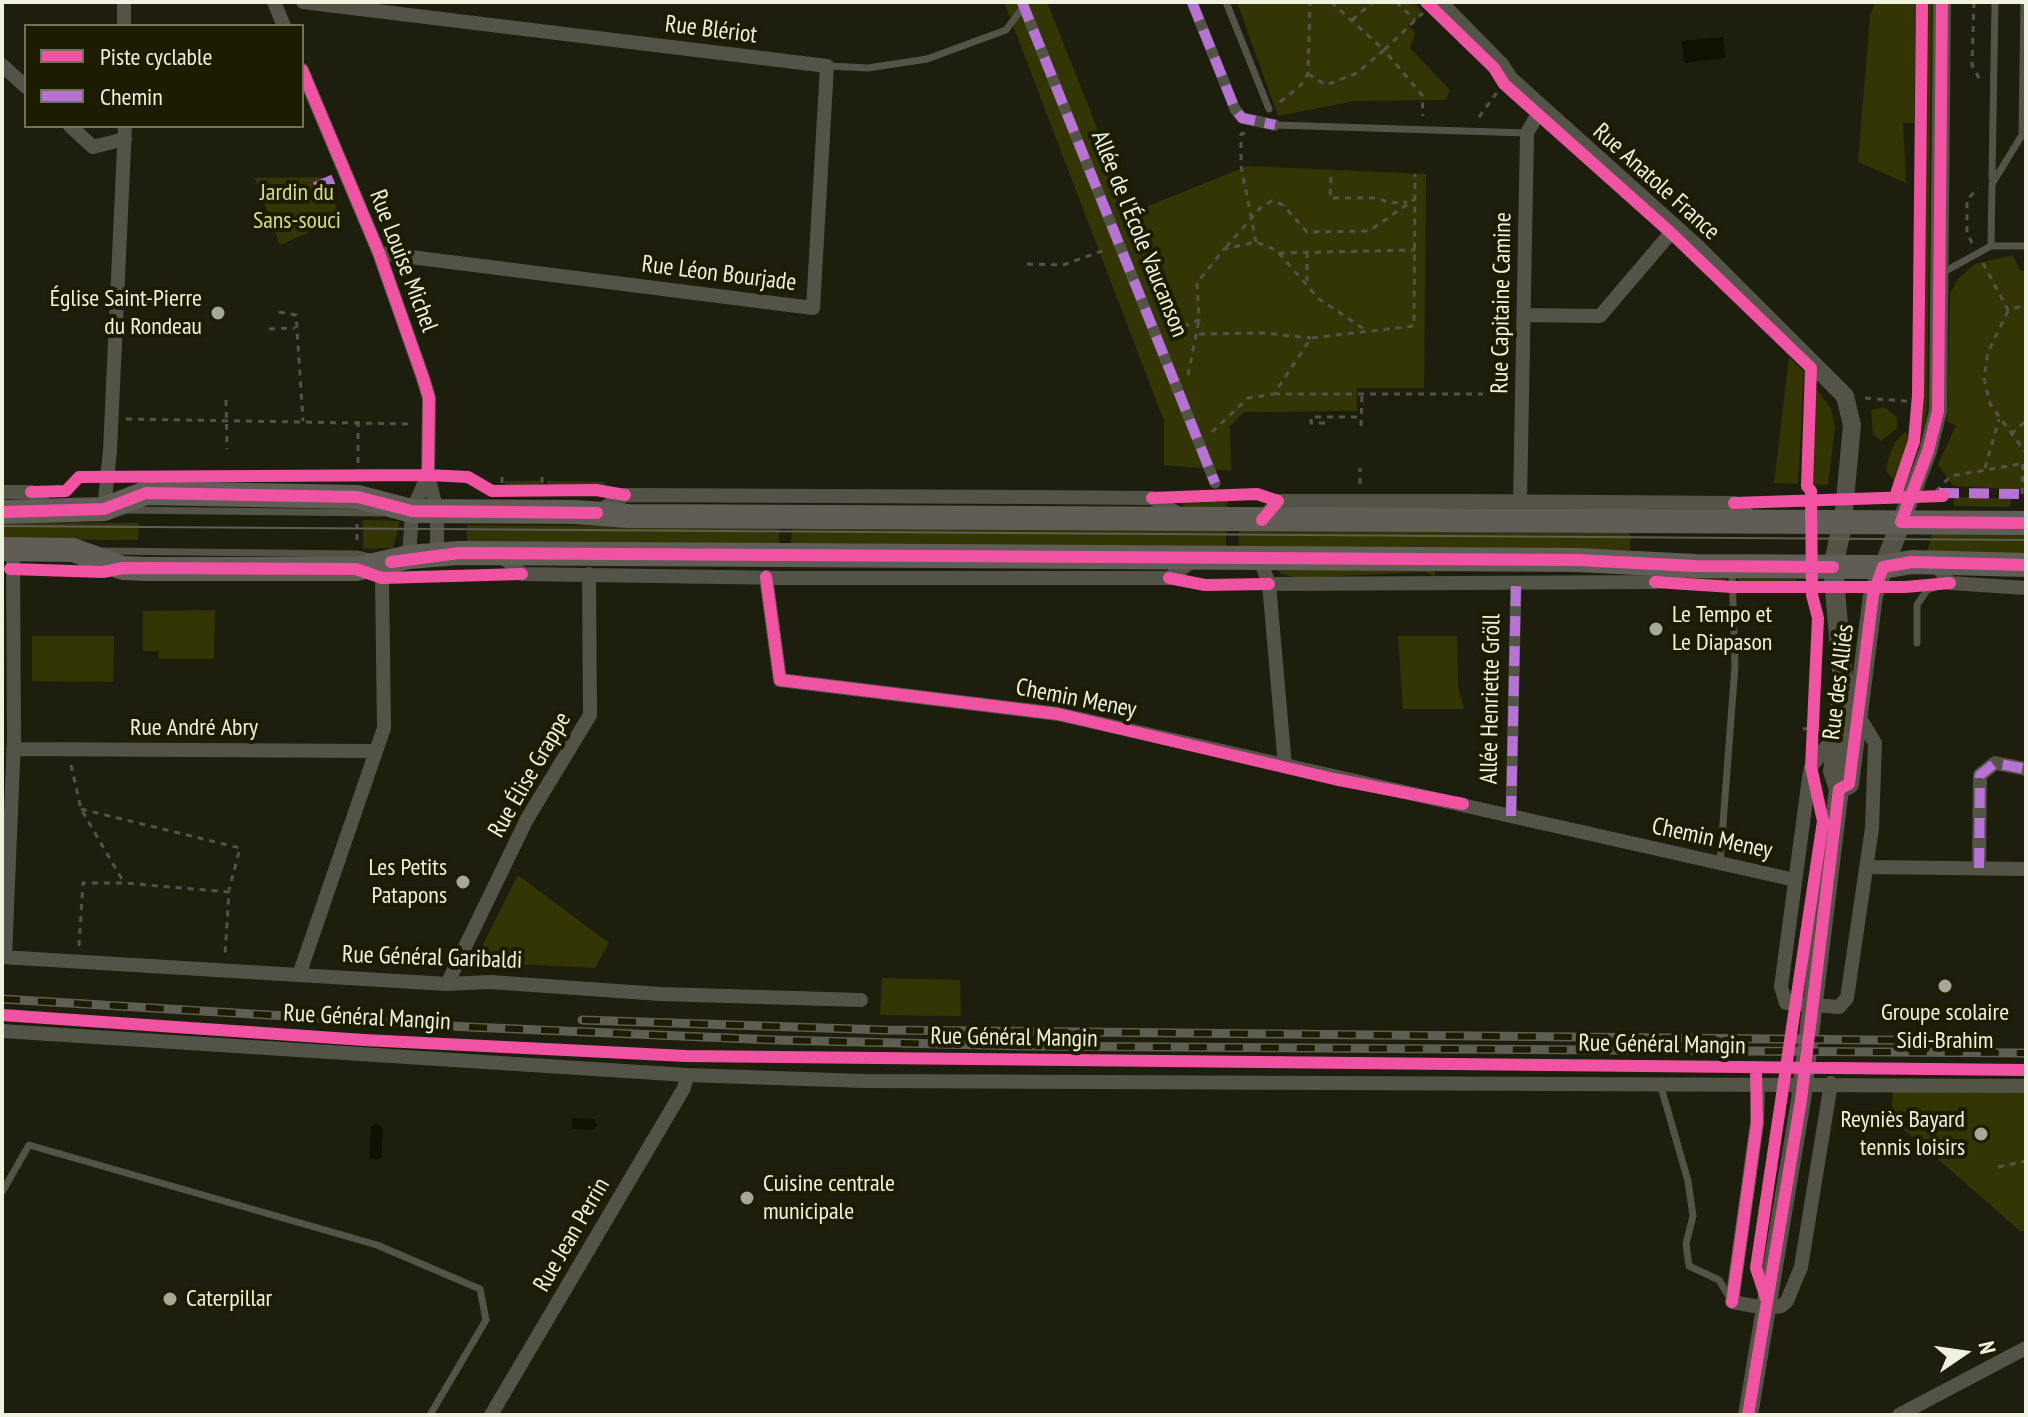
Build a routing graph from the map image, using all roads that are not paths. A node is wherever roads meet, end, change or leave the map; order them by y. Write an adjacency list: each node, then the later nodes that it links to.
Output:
1 (124, 2): 11 (street)
2 (274, 2): 12 (street)
3 (303, 2): 14 (street, Rue Blériot)
4 (1192, 2): 19 (street)
5 (1226, 2): 17 (lane)
6 (1942, 2): 28 (street)
7 (1995, 2): 23 (lane)
8 (2024, 2): 23 (lane)
9 (1023, 4): 14 (lane); 31 (street, Allée de l'École Vaucanson)
10 (1432, 7): 18 (street, Rue Anatole France)
11 (124, 24)
12 (283, 24)
13 (2, 65): 16 (street)
14 (827, 66): 27 (street, Rue Léon Bourjade)
15 (304, 75): 27 (street, Rue Louise Michel)
16 (24, 85)
17 (1269, 109)
18 (1539, 112): 22 (street, Rue Capitaine Camine); 24 (street, Rue Anatole France)
19 (1270, 124): 22 (lane)
20 (72, 128): 21 (street)
21 (125, 132): 34 (street)
22 (1527, 133): 29 (street, Rue Capitaine Camine)
23 (1992, 184): 25 (lane)
24 (1675, 228): 29 (street); 42 (street, Rue Anatole France)
25 (1991, 246): 26 (lane); 28 (lane)
26 (2026, 246)
27 (379, 253): 30 (street, Rue Louise Michel)
28 (1940, 274): 35 (street)
29 (1524, 315): 33 (street, Rue Capitaine Camine)
30 (428, 475): 36 (street, Rue Louise Michel); 39 (street, Rue Louise Michel)
31 (1215, 483)
32 (2, 492): 38 (street)
33 (1520, 501): 40 (street); 41 (street)
34 (104, 509): 36 (main road); 38 (main road)
35 (1905, 510): 42 (main road); 43 (main road); 54 (main road, Rue des Alliés)
36 (412, 511): 39 (main road); 49 (street, Rue Louise Michel)
37 (2, 512): 38 (main road)
38 (53, 512)
39 (437, 512): 40 (main road); 45 (street, Rue Louise Michel)
40 (1262, 520): 41 (main road)
41 (1754, 520): 42 (main road)
42 (1843, 521): 53 (main road, Rue des Alliés)
43 (2026, 523)
44 (499, 553): 45 (main road); 46 (main road); 56 (street)
45 (437, 555): 49 (main road)
46 (1199, 557): 47 (main road); 57 (street)
47 (1259, 557): 51 (main road); 59 (street)
48 (7, 559): 49 (main road); 61 (street)
49 (400, 560): 67 (street, Rue Louise Michel)
50 (2026, 565): 55 (main road)
51 (1695, 566): 52 (main road); 58 (street)
52 (1732, 566): 53 (main road); 72 (lane)
53 (1833, 567): 54 (main road); 65 (main road, Rue des Alliés)
54 (1883, 567): 55 (main road); 64 (main road, Rue des Alliés)
55 (1942, 573): 60 (street); 62 (lane)
56 (589, 574): 57 (street); 79 (street, Rue Élise Grappe)
57 (766, 577): 68 (street, Chemin Meney)
58 (1516, 583): 59 (street); 71 (street, Allée Henriette Gröll)
59 (1269, 584): 68 (street)
60 (2026, 588)
61 (7, 626): 63 (street)
62 (1917, 643)
63 (7, 652): 66 (street)
64 (1857, 712): 70 (main road, Rue des Alliés); 73 (street, Rue des Alliés)
65 (1818, 729): 70 (main road, Rue des Alliés); 76 (street, Rue des Alliés)
66 (13, 749): 67 (street, Rue André Abry); 77 (street)
67 (374, 751): 78 (street, Rue Louise Michel)
68 (1285, 766): 71 (street, Chemin Meney)
69 (2026, 769): 74 (street)
70 (1839, 789): 89 (main road, Rue des Alliés)
71 (1511, 816): 72 (street, Chemin Meney)
72 (1720, 863): 76 (street, Chemin Meney)
73 (1868, 867): 74 (street); 76 (street, Rue des Alliés)
74 (1979, 868): 75 (street)
75 (2026, 869)
76 (1795, 880)
77 (3, 957): 78 (street, Rue Général Garibaldi)
78 (299, 975): 79 (street, Rue Général Garibaldi)
79 (447, 984): 80 (street, Rue Général Garibaldi)
80 (861, 1000)
81 (2, 1031): 82 (street, Rue Général Mangin)
82 (687, 1075): 86 (street, Rue Général Mangin); 92 (street, Rue Jean Perrin)
83 (1831, 1083): 84 (street, Rue Général Mangin); 85 (street, Rue Général Mangin); 89 (street)
84 (1758, 1085): 86 (street, Rue Général Mangin); 88 (street)
85 (2026, 1086)
86 (1661, 1087): 88 (lane)
87 (2, 1192): 91 (lane)
88 (1732, 1302): 89 (street)
89 (1766, 1308): 93 (main road, Rue des Alliés)
90 (2026, 1348): 94 (street)
91 (430, 1415)
92 (491, 1415)
93 (1748, 1415)
94 (1899, 1415)

